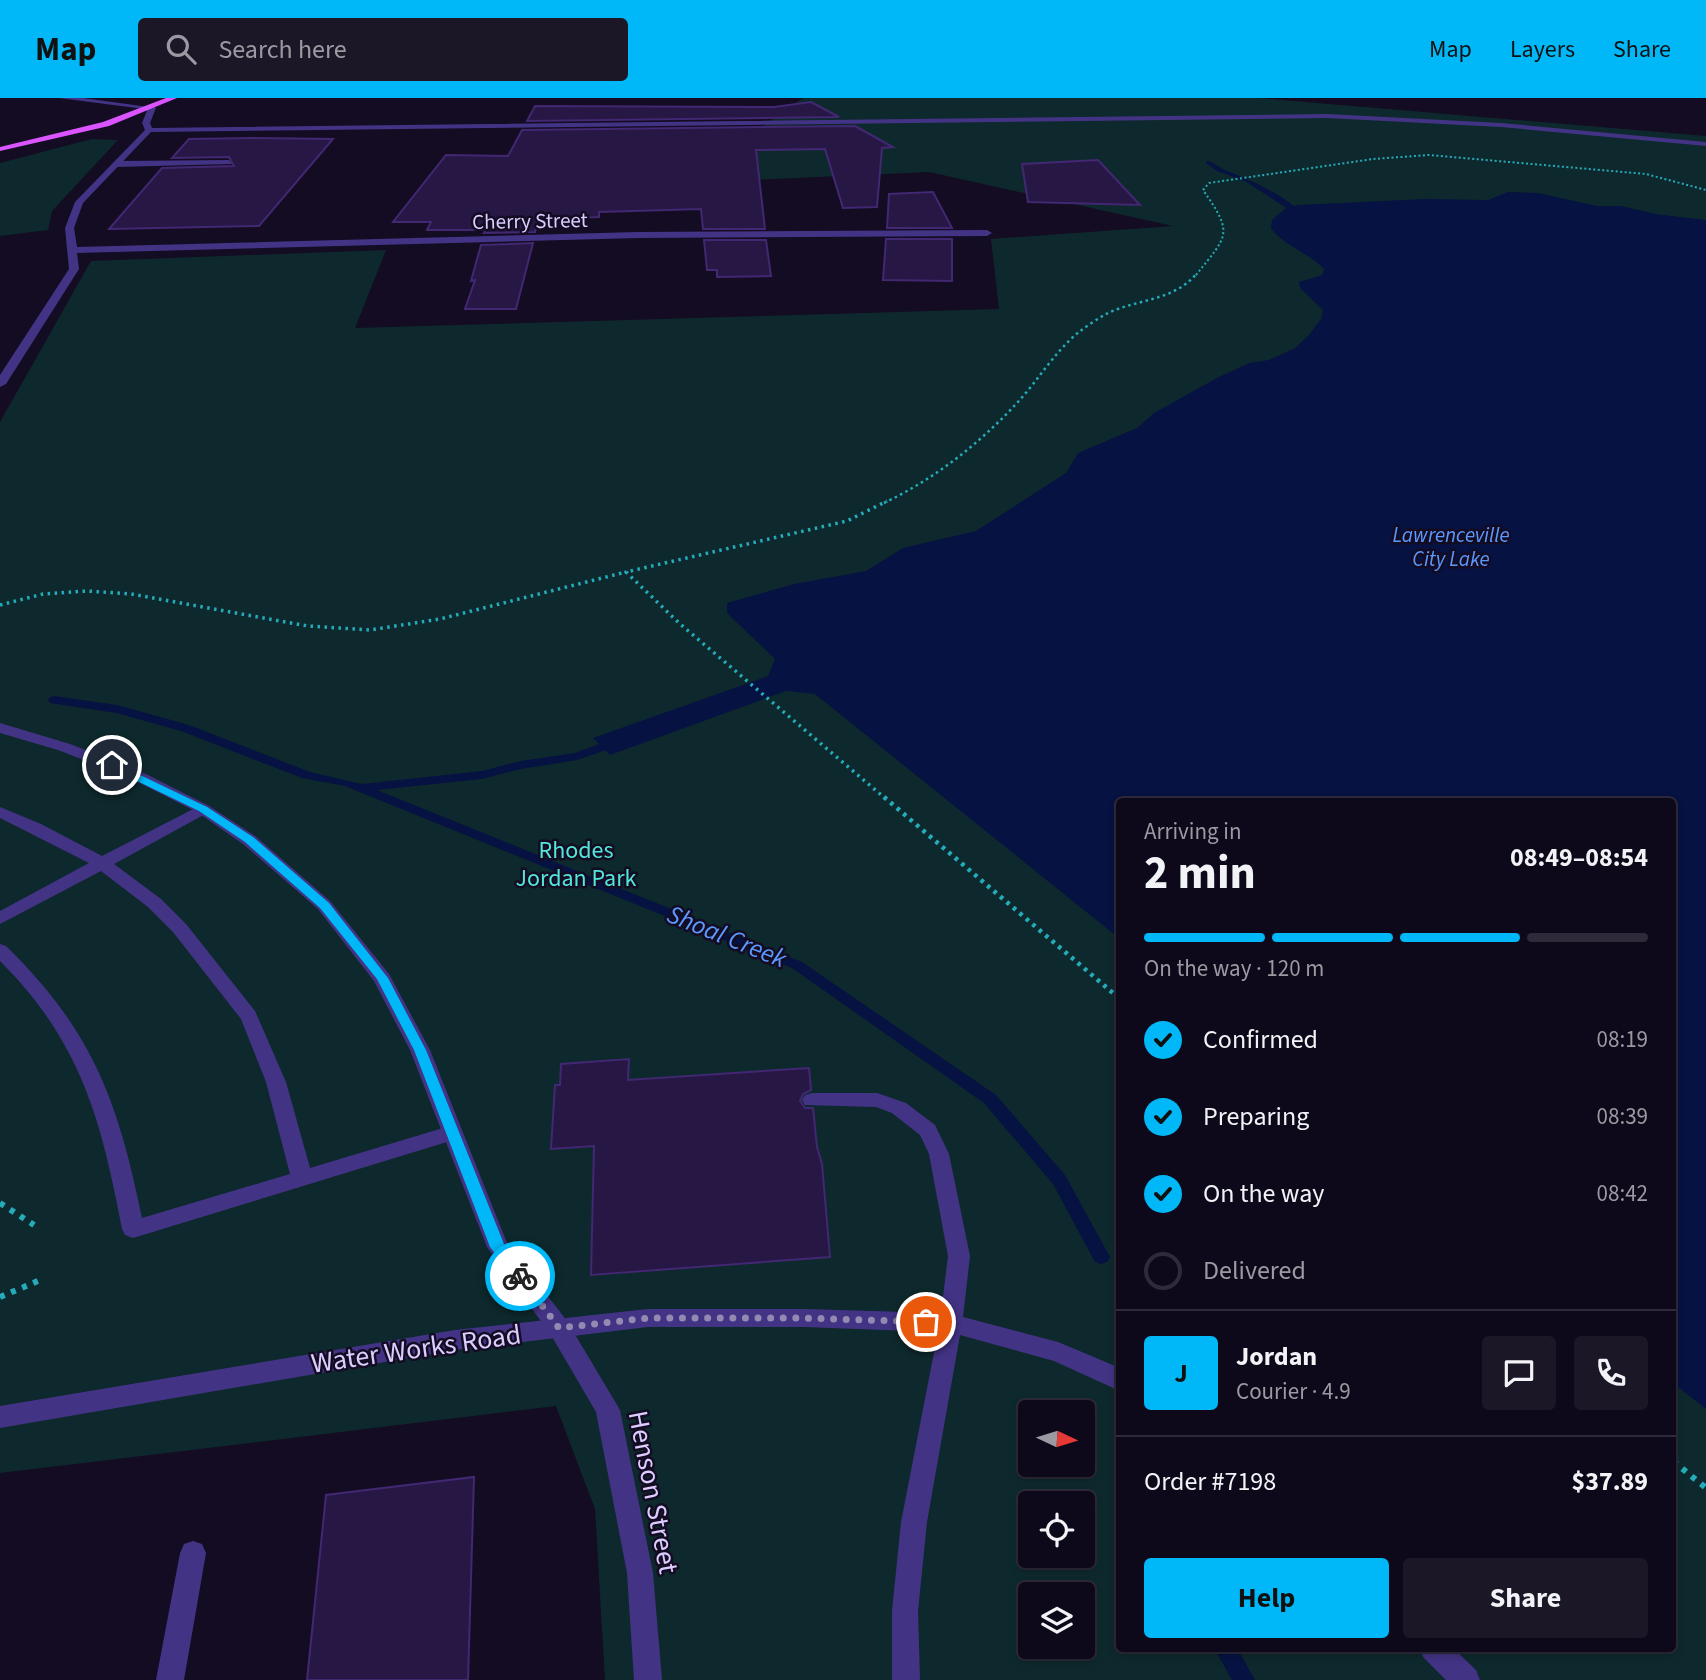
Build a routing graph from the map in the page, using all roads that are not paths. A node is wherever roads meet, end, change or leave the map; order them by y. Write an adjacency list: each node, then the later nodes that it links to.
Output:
1 (63, 98): 4 (street)
2 (113, 98): 4 (street)
3 (173, 98): 5 (main road)
4 (104, 102): 5 (street)
5 (152, 108): 6 (street); 8 (main road)
6 (149, 130): 7 (street); 10 (street)
7 (1706, 144)
8 (0, 149)
9 (229, 162): 10 (street)
10 (116, 164): 12 (street)
11 (987, 233): 12 (street, Cherry Street)
12 (74, 250): 13 (street)
13 (6, 363): 14 (street)
14 (0, 384)
15 (0, 728): 16 (street)
16 (203, 809): 18 (street); 22 (street)
17 (0, 812): 18 (street)
18 (103, 862): 19 (street); 23 (street)
19 (0, 918)
20 (0, 950): 23 (street)
21 (812, 1100): 24 (street)
22 (453, 1133): 23 (street); 25 (street)
23 (302, 1178)
24 (951, 1323): 25 (street, Water Works Road); 26 (street, Water Works Road); 32 (street)
25 (559, 1328): 27 (street, Water Works Road); 31 (street, Henson Street)
26 (1116, 1378)
27 (0, 1417)
28 (193, 1553): 30 (street)
29 (1437, 1652): 33 (street)
30 (170, 1680)
31 (648, 1680)
32 (906, 1680)
33 (1466, 1680)

